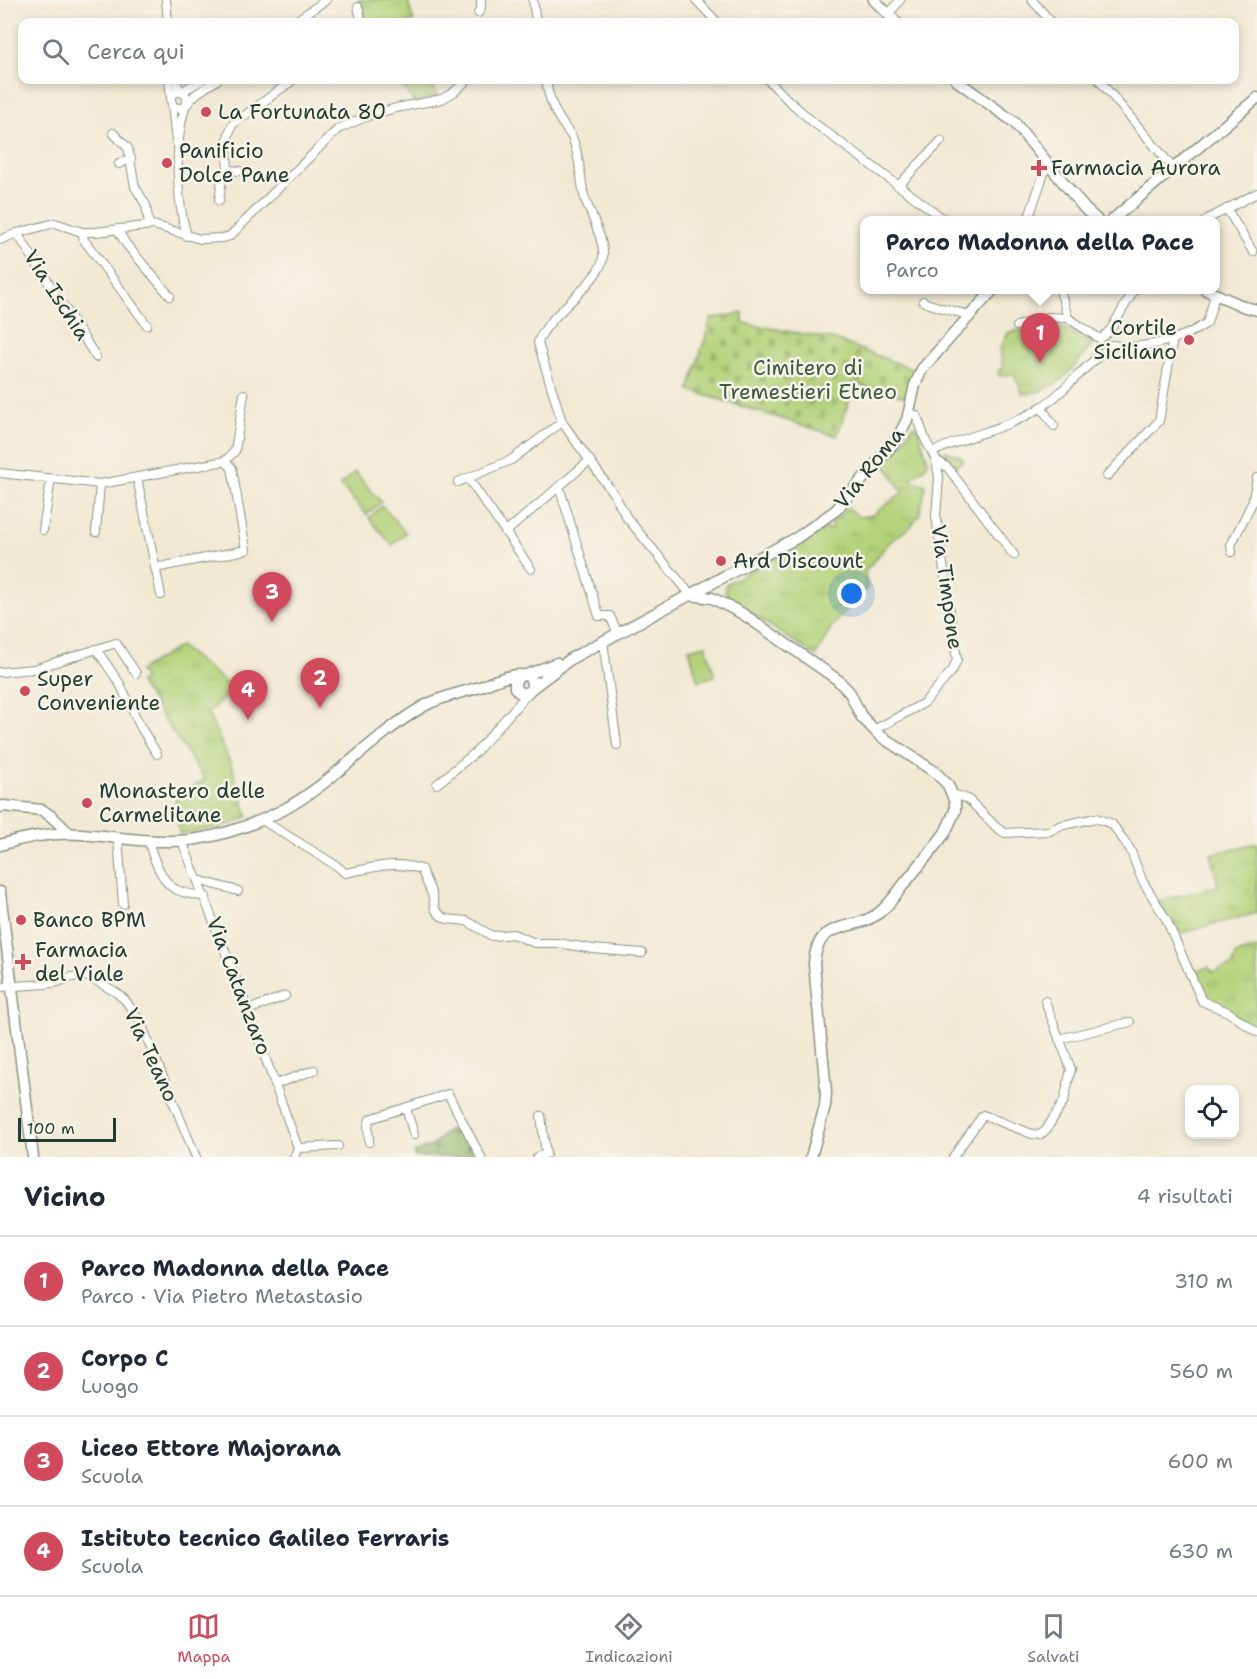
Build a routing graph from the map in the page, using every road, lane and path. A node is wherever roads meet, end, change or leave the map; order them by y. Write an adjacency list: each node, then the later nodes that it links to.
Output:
1 (166, 0): 12 (street)
2 (317, 0): 13 (street)
3 (326, 0): 14 (street)
4 (481, 0): 11 (street)
5 (533, 0): 16 (street)
6 (696, 0): 17 (street)
7 (874, 0): 18 (main road)
8 (900, 0): 18 (street)
9 (1032, 0): 19 (street)
10 (358, 7): 15 (street)
11 (478, 13)
12 (168, 18)
13 (294, 18)
14 (296, 18)
15 (361, 18)
16 (535, 18)
17 (713, 18)
18 (892, 18)
19 (1048, 18)
20 (169, 84): 32 (street)
21 (177, 84): 30 (street)
22 (195, 84): 30 (street)
23 (211, 84): 33 (street)
24 (287, 84): 41 (street)
25 (463, 84): 56 (street)
26 (547, 84): 79 (street)
27 (772, 84): 43 (street)
28 (961, 84): 39 (main road)
29 (1102, 84): 40 (street)
30 (181, 92): 32 (street); 33 (street)
31 (1257, 98): 40 (main road)
32 (171, 101): 33 (street); 36 (street)
33 (186, 105): 36 (street)
34 (113, 133): 37 (street)
35 (941, 141): 43 (street)
36 (178, 155): 56 (street)
37 (131, 158): 38 (street); 52 (street)
38 (119, 164)
39 (1047, 164): 48 (street); 49 (main road)
40 (1174, 169): 50 (main road)
41 (228, 170): 42 (street); 45 (street)
42 (240, 171)
43 (898, 186): 47 (street)
44 (1257, 193): 46 (street)
45 (219, 201)
46 (1227, 209): 51 (street); 58 (street)
47 (939, 216)
48 (1029, 216)
49 (1092, 216)
50 (1117, 216)
51 (1214, 216)
52 (149, 225): 53 (street); 56 (street)
53 (117, 229): 54 (street); 64 (street)
54 (82, 232): 55 (street); 69 (street)
55 (17, 233): 57 (street); 74 (street, Via Ischia)
56 (187, 236)
57 (0, 240)
58 (1253, 252)
59 (989, 294): 67 (main road, Via Roma)
60 (1061, 294): 68 (street)
61 (1132, 294): 72 (street)
62 (1210, 294): 71 (street)
63 (1215, 294): 66 (main road)
64 (170, 296)
65 (923, 301): 67 (street)
66 (1257, 309)
67 (970, 316): 78 (main road, Via Roma)
68 (1068, 318): 70 (street); 72 (street)
69 (147, 325)
70 (1017, 326)
71 (1173, 338): 73 (street); 85 (street)
72 (1102, 339): 73 (street); 75 (street)
73 (1109, 346): 75 (street)
74 (96, 357)
75 (1095, 357): 77 (street)
76 (244, 394): 83 (street)
77 (1041, 407): 80 (street); 81 (street)
78 (909, 412): 81 (street, Via Timpone); 100 (main road, Via Roma)
79 (562, 422): 82 (street); 87 (street)
80 (1054, 426)
81 (934, 456): 97 (street); 116 (street, Via Timpone)
82 (590, 459): 92 (street); 102 (street)
83 (225, 461): 86 (street); 98 (street)
84 (0, 473): 89 (street)
85 (1107, 476)
86 (137, 478): 91 (street); 98 (street)
87 (468, 478): 90 (street); 95 (street)
88 (1257, 478): 96 (street)
89 (51, 479): 91 (street); 93 (street)
90 (458, 482)
91 (100, 484): 94 (street)
92 (559, 486): 95 (street); 105 (street)
93 (43, 530)
94 (96, 532)
95 (506, 532): 99 (street)
96 (1232, 552)
97 (1014, 555)
98 (155, 568): 101 (street)
99 (531, 569)
100 (713, 584): 102 (main road, Via Roma); 103 (main road); 104 (main road)
101 (161, 595)
102 (691, 595): 103 (main road); 105 (main road, Via Roma)
103 (712, 598): 104 (main road)
104 (743, 614): 116 (main road)
105 (618, 634): 106 (main road, Via Roma)
106 (603, 641): 108 (main road, Via Roma); 117 (street)
107 (96, 649): 109 (street); 110 (street); 118 (street)
108 (572, 658): 111 (main road); 114 (main road)
109 (0, 672)
110 (136, 673)
111 (523, 675): 112 (main road); 113 (main road); 114 (main road)
112 (477, 688): 113 (main road); 123 (main road)
113 (516, 689): 114 (main road); 115 (street)
114 (531, 690): 115 (street)
115 (510, 714): 119 (street)
116 (874, 730): 120 (main road)
117 (617, 745)
118 (157, 754)
119 (437, 784)
120 (953, 794): 145 (street); 160 (main road)
121 (1, 806): 122 (main road)
122 (42, 810): 124 (main road); 125 (main road)
123 (262, 820): 128 (main road); 138 (street)
124 (69, 833): 125 (main road); 127 (main road)
125 (44, 835): 129 (main road)
126 (0, 836): 129 (main road)
127 (118, 838): 130 (main road); 136 (street)
128 (182, 840): 130 (main road); 132 (street)
129 (12, 841): 131 (main road)
130 (148, 841): 135 (street, Via Catanzaro)
131 (0, 845)
132 (198, 880): 133 (street); 135 (street)
133 (238, 891)
134 (0, 892): 137 (main road)
135 (206, 897): 143 (street, Via Catanzaro)
136 (123, 904)
137 (2, 915): 139 (main road)
138 (642, 953)
139 (12, 986): 140 (street, Via Teano); 155 (main road); 156 (street, Via Teano)
140 (0, 987)
141 (285, 996): 143 (street)
142 (1045, 1001): 146 (street)
143 (248, 1010): 148 (street, Via Catanzaro)
144 (1130, 1022): 146 (street)
145 (1257, 1032)
146 (1059, 1039): 161 (street)
147 (314, 1070): 148 (street)
148 (276, 1084): 154 (street, Via Catanzaro)
149 (406, 1108): 151 (street); 152 (street); 158 (street)
150 (541, 1116): 159 (street)
151 (414, 1135)
152 (369, 1142)
153 (338, 1146): 154 (street)
154 (298, 1148): 157 (street)
155 (33, 1157)
156 (196, 1157)
157 (294, 1157)
158 (481, 1157)
159 (537, 1157)
160 (811, 1157)
161 (953, 1157)

